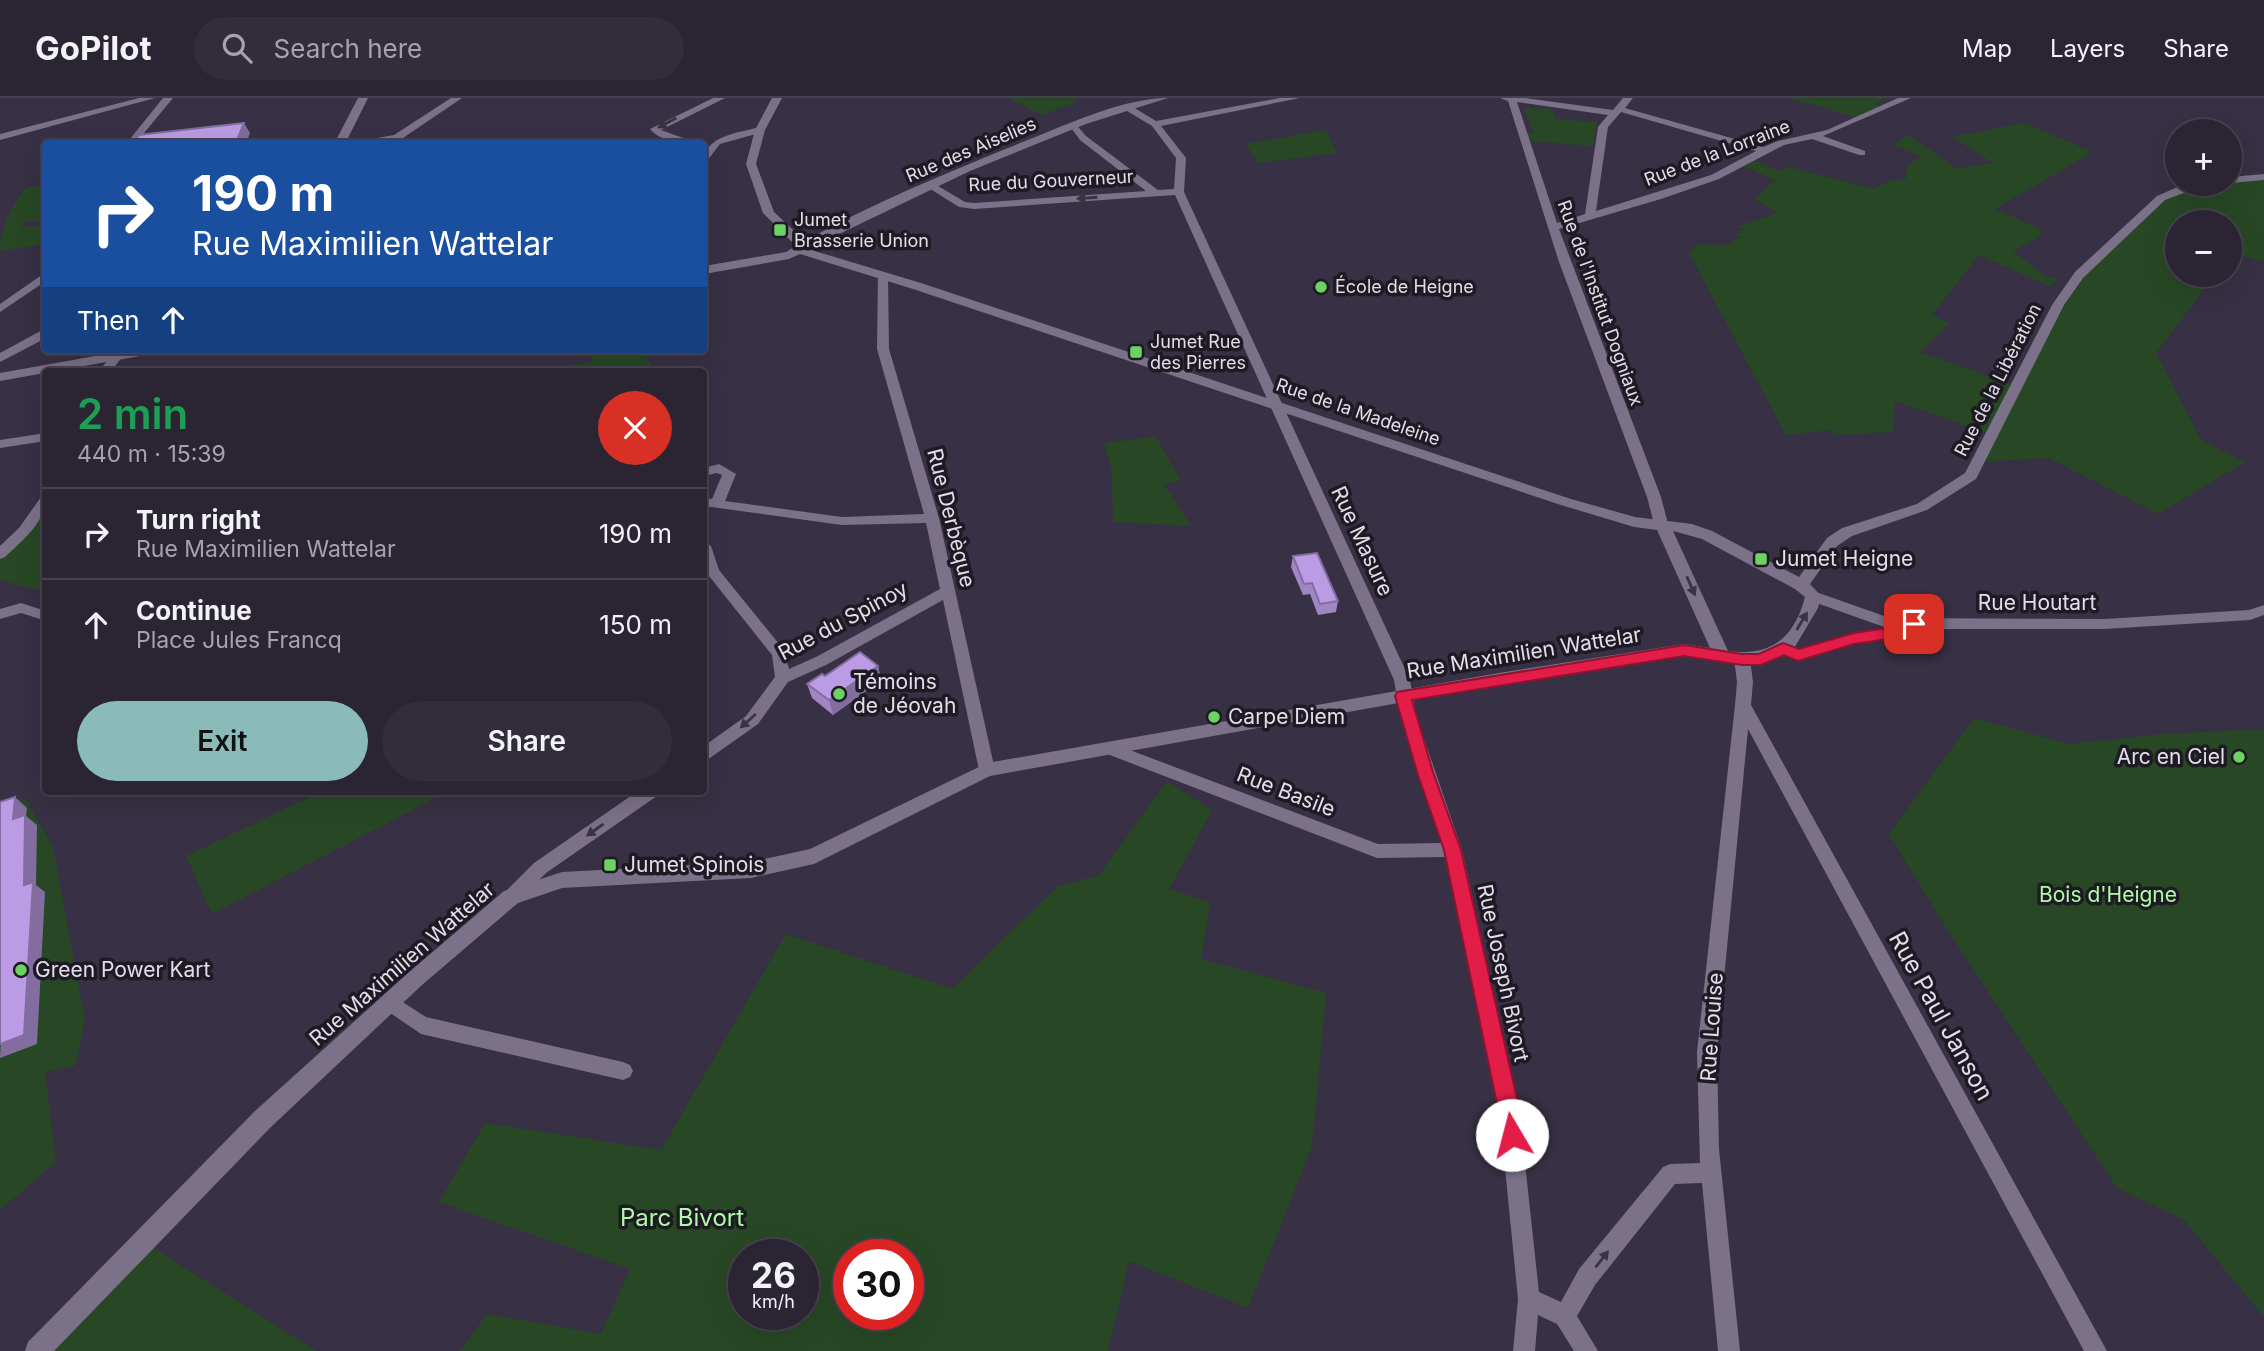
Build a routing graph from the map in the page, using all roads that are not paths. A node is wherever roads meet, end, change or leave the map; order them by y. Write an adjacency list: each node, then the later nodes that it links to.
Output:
1 (150, 98): 18 (street)
2 (169, 98): 19 (street)
3 (363, 98): 20 (street)
4 (457, 98): 21 (street)
5 (720, 98): 22 (street, one-way to 22)
6 (777, 98): 16 (street)
7 (1163, 98): 12 (street, Rue des Aiselies)
8 (1295, 98): 14 (street)
9 (1628, 98): 13 (street)
10 (1902, 98): 17 (street, Rue de la Lorraine)
11 (1508, 99): 13 (street); 33 (street, Rue de l'Institut Dogniaux)
12 (1130, 109): 14 (street); 15 (street, Rue des Aiselies)
13 (1617, 111): 24 (street); 32 (street)
14 (1156, 124): 29 (street)
15 (1073, 125): 28 (street, Rue des Aiselies); 30 (street)
16 (760, 130): 23 (street); 34 (street)
17 (1813, 136): 24 (street, Rue de la Lorraine); 25 (street, Rue de la Lorraine)
18 (0, 138)
19 (133, 140)
20 (342, 140)
21 (380, 140)
22 (682, 140)
23 (707, 147)
24 (1764, 150): 32 (street, Rue de la Lorraine)
25 (1862, 153)
26 (2264, 177): 27 (street)
27 (2242, 179)
28 (929, 185): 30 (street, Rue du Gouverneur, one-way to 28); 34 (street, Rue des Aiselies)
29 (1179, 192): 30 (street, Rue du Gouverneur); 45 (street, Rue Masure)
30 (1155, 193)
31 (2168, 196): 59 (street, Rue de la Libération)
32 (1590, 216): 33 (street, Rue de la Lorraine)
33 (1553, 227): 54 (street, Rue de l'Institut Dogniaux)
34 (799, 250): 35 (street, Rue des Aiselies); 36 (street, Rue de la Madeleine)
35 (707, 269)
36 (882, 276): 45 (street, Rue de la Madeleine); 53 (street, Rue Derbèque)
37 (42, 278): 38 (street)
38 (0, 309)
39 (42, 334): 41 (street)
40 (109, 354): 43 (street)
41 (0, 358)
42 (42, 368): 44 (street)
43 (43, 368)
44 (0, 377)
45 (1276, 405): 54 (street, Rue de la Madeleine); 69 (street, Rue Masure)
46 (42, 426): 48 (street)
47 (42, 438): 48 (street)
48 (25, 440): 49 (street)
49 (0, 444)
50 (707, 471): 51 (street)
51 (710, 503): 53 (street)
52 (42, 506): 57 (street)
53 (932, 518): 60 (street, Rue Derbèque)
54 (1661, 524): 55 (street, Rue de la Madeleine); 56 (street)
55 (1707, 535): 56 (street); 59 (street, Rue de la Madeleine)
56 (1671, 541): 66 (street, one-way to 66)
57 (0, 554)
58 (707, 555): 68 (street)
59 (1807, 590): 64 (street, Rue Houtart); 65 (street, Rue de la Libération, one-way to 59)
60 (948, 591): 68 (street, Rue du Spinoy); 73 (street, Rue Derbèque)
61 (2264, 610): 64 (street, Rue Houtart)
62 (0, 614): 63 (street)
63 (42, 615)
64 (1914, 624): 65 (street)
65 (1783, 649): 67 (street)
66 (1721, 654): 67 (street, Rue Maximilien Wattelar); 69 (street, Rue Maximilien Wattelar)
67 (1742, 659): 70 (street, Rue Louise)
68 (783, 678): 72 (street, Rue du Spinoy, one-way to 72)
69 (1403, 696): 71 (street, Rue Maximilien Wattelar); 75 (street, Rue Joseph Bivort)
70 (1743, 705): 79 (street, Rue Louise); 86 (street, Rue Paul Janson)
71 (1108, 748): 73 (street, Rue Maximilien Wattelar); 75 (street, Rue Basile)
72 (707, 752)
73 (986, 769): 76 (street, Rue Maximilien Wattelar)
74 (645, 795): 76 (street, one-way to 76)
75 (1453, 850): 80 (street, Rue Joseph Bivort)
76 (511, 897): 77 (street, Rue Maximilien Wattelar)
77 (390, 1002): 78 (street); 82 (street, Rue Maximilien Wattelar)
78 (623, 1071)
79 (1712, 1175): 81 (street, one-way to 79); 85 (street, Rue Louise)
80 (1530, 1299): 81 (street); 83 (street, Rue Joseph Bivort)
81 (1565, 1316): 84 (street)
82 (37, 1351)
83 (1524, 1351)
84 (1587, 1351)
85 (1729, 1351)
86 (2096, 1351)

